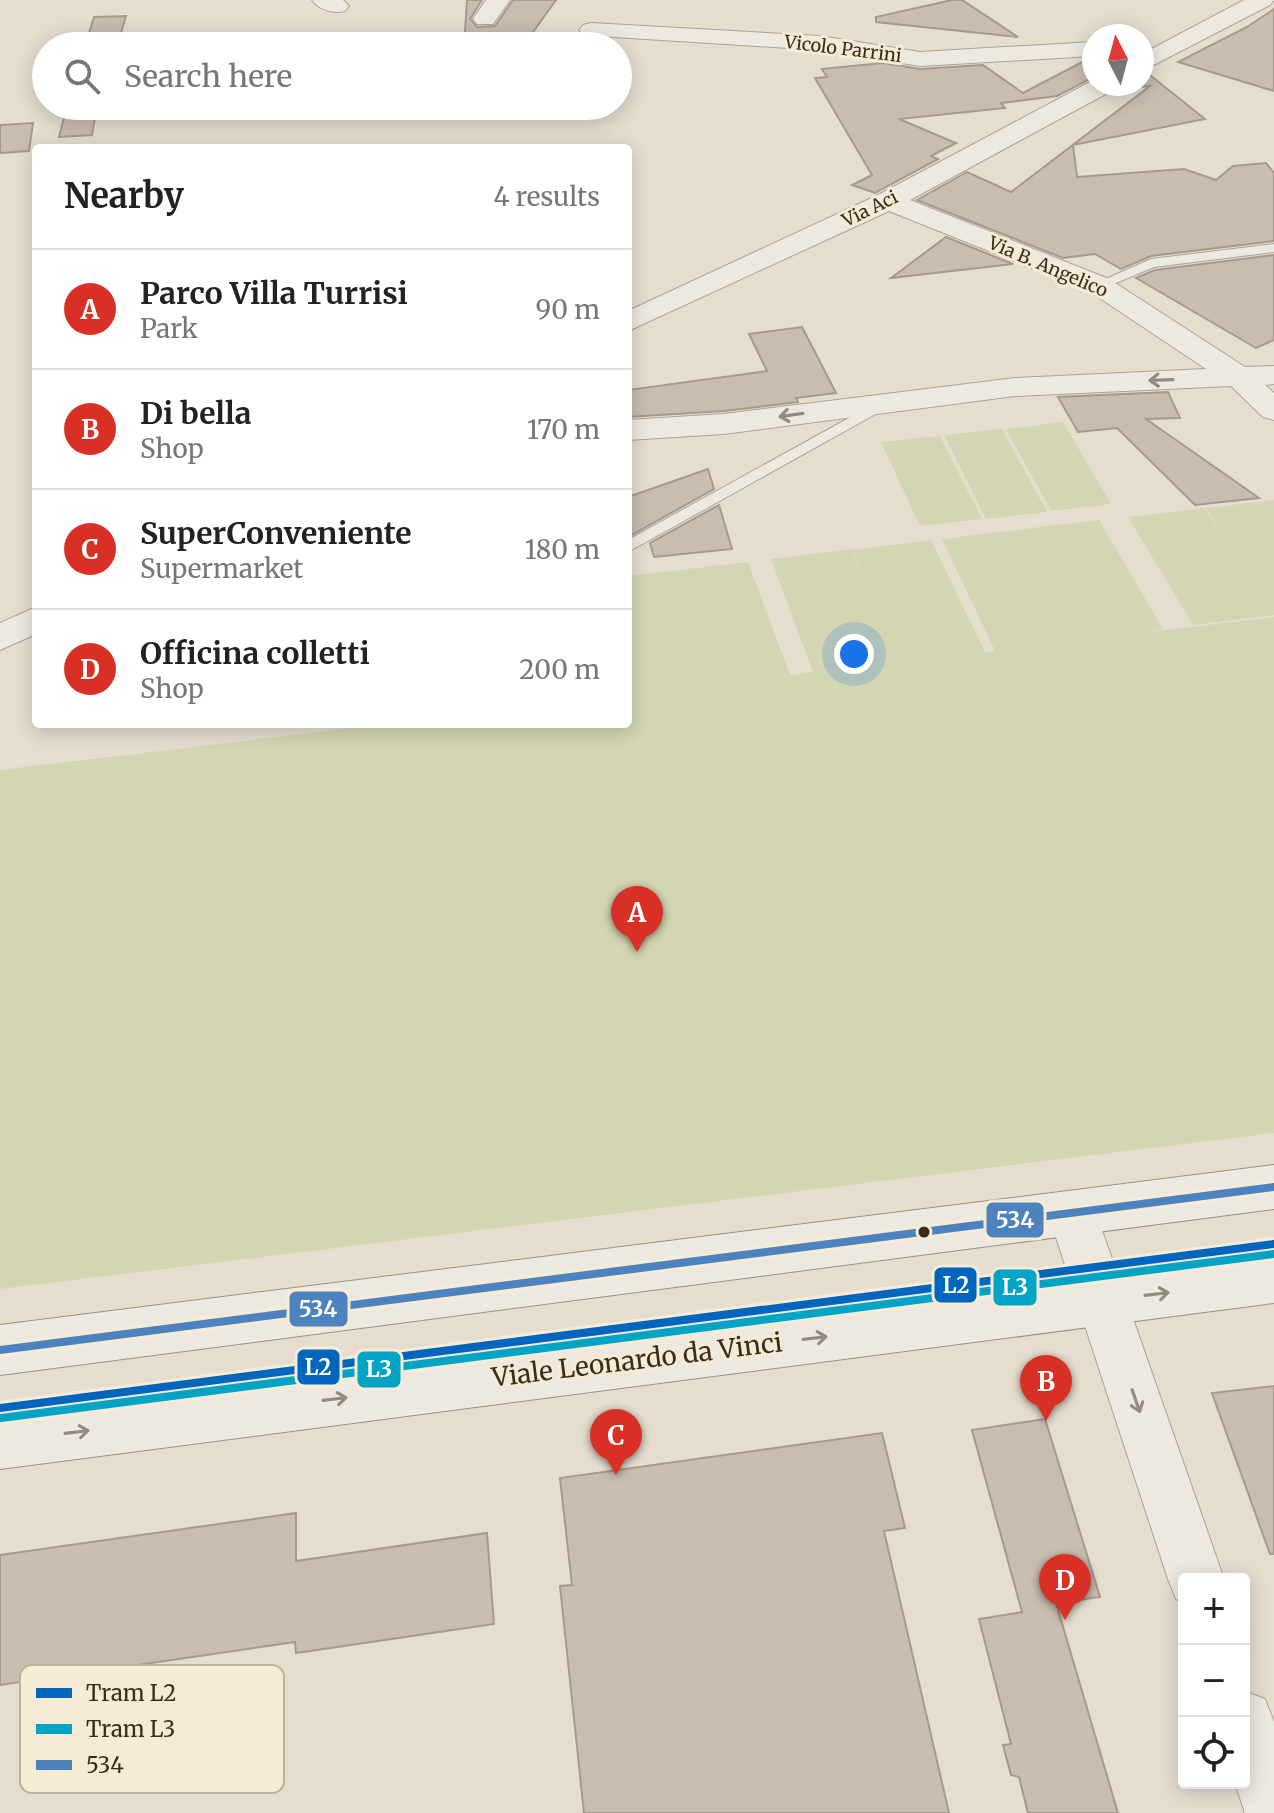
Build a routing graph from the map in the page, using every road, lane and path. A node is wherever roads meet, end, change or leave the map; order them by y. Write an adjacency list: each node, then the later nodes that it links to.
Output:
1 (1262, 0): 5 (street)
2 (591, 30): 3 (street, Vicolo Parrini)
3 (626, 32)
4 (632, 32): 7 (street, Vicolo Parrini)
5 (1181, 43): 6 (street); 8 (street)
6 (1154, 45)
7 (1082, 50)
8 (1154, 58)
9 (1084, 96): 10 (street, Via Aci)
10 (888, 201): 12 (street, Via B. Angelico); 13 (street, Via Aci)
11 (1274, 248): 12 (lane)
12 (1099, 285): 15 (street, Via B. Angelico)
13 (632, 320)
14 (1274, 375): 15 (street)
15 (1239, 377): 16 (street, one-way to 16); 17 (street, Via B. Angelico)
16 (885, 403): 18 (street, one-way to 18); 19 (lane)
17 (1274, 410)
18 (632, 430)
19 (632, 545)
20 (32, 621): 21 (street)
21 (0, 638)
22 (1274, 1187): 23 (street)
23 (1072, 1213): 25 (street); 26 (street)
24 (1274, 1279): 25 (street, Viale Leonardo da Vinci, one-way to 24)
25 (1102, 1301): 27 (street, Viale Leonardo da Vinci, one-way to 25); 28 (street, one-way to 28)
26 (0, 1350)
27 (0, 1442)
28 (1194, 1573)
29 (1250, 1738): 30 (street)
30 (1274, 1809)

